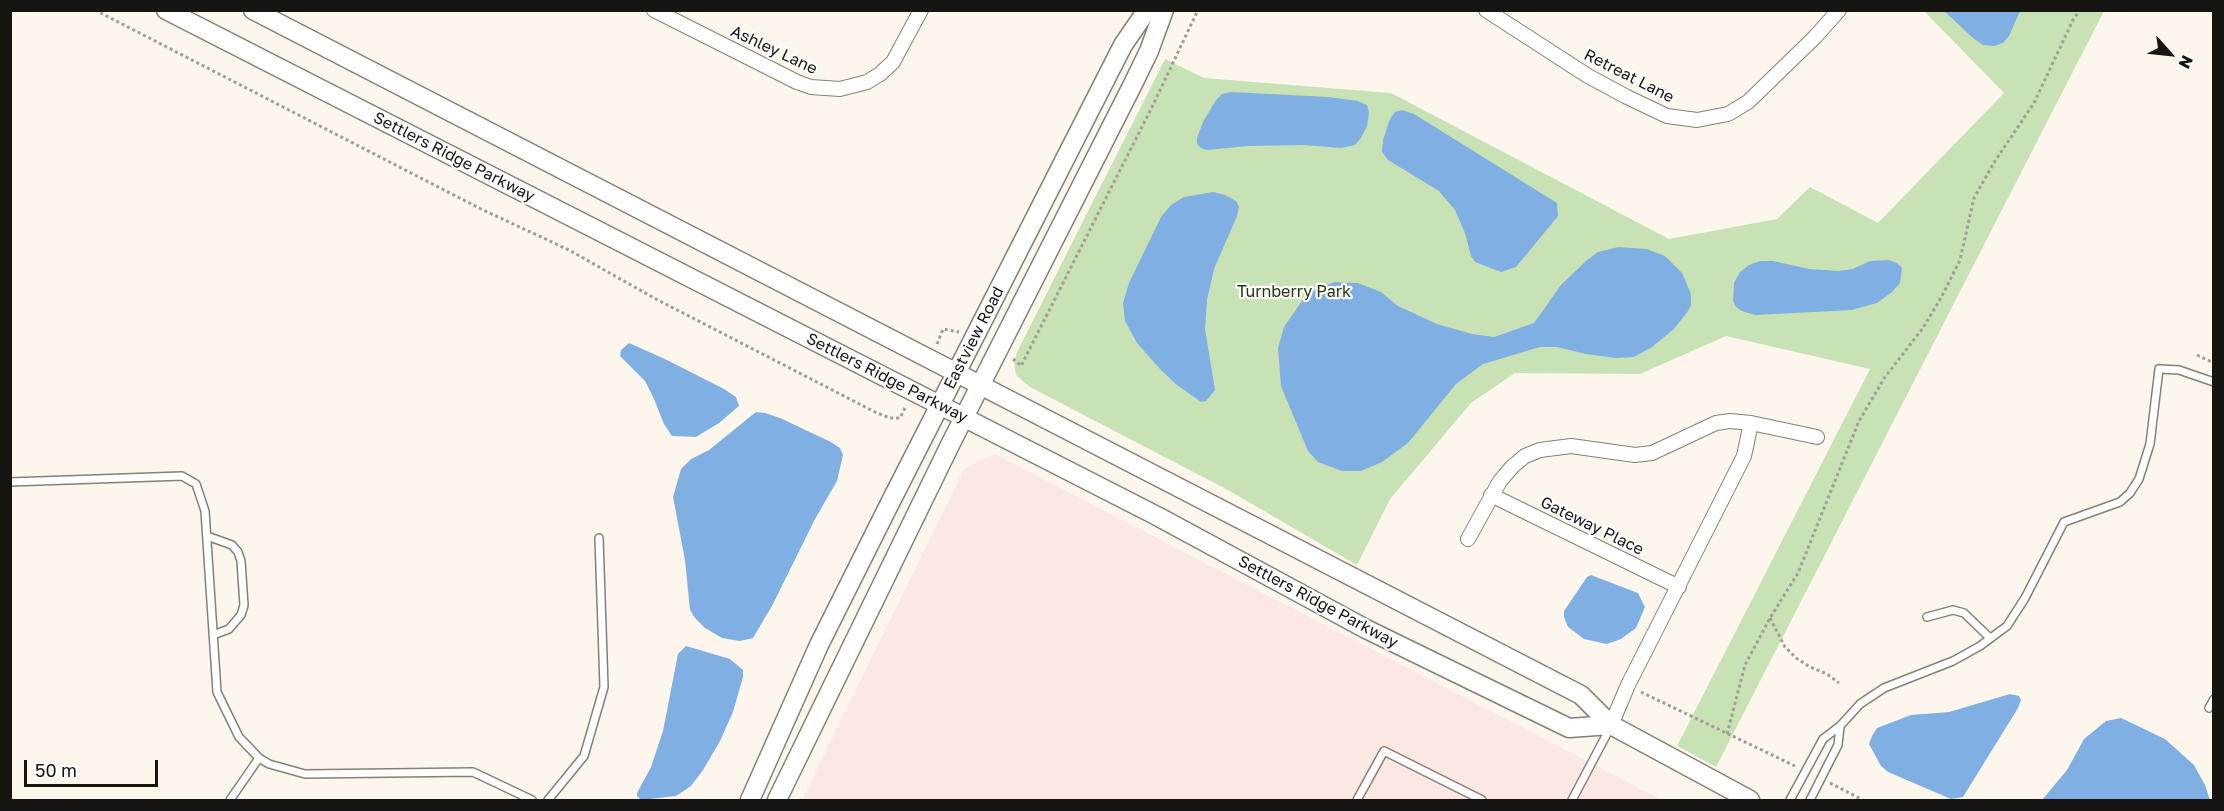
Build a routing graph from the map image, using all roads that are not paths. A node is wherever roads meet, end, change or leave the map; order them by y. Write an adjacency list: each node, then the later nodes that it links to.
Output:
1 (166, 10): 12 (street, Settlers Ridge Parkway)
2 (253, 10): 9 (street)
3 (654, 10): 4 (street, Ashley Lane)
4 (921, 10)
5 (1147, 10): 9 (street, Eastview Road)
6 (1164, 10): 11 (street, Eastview Road)
7 (1486, 10): 8 (street, Retreat Lane)
8 (1839, 10)
9 (956, 374): 11 (street); 12 (street, Eastview Road)
10 (2214, 382): 24 (lane)
11 (980, 386): 13 (street, Eastview Road); 27 (street)
12 (940, 406): 13 (street, Settlers Ridge Parkway); 33 (street, Eastview Road)
13 (964, 418): 27 (street, Settlers Ridge Parkway); 34 (street, Eastview Road)
14 (1751, 423): 15 (street); 17 (street); 21 (street)
15 (1817, 437)
16 (10, 482): 18 (lane)
17 (1491, 495): 20 (street); 21 (street, Gateway Place)
18 (207, 536): 23 (lane); 23 (lane)
19 (599, 538): 32 (lane)
20 (1468, 538)
21 (1679, 587): 27 (street)
22 (1927, 617): 24 (lane)
23 (213, 635): 29 (lane)
24 (1990, 638): 28 (lane)
25 (2214, 699): 26 (lane)
26 (2209, 708)
27 (1611, 725): 37 (lane); 38 (street)
28 (1840, 726): 39 (lane); 40 (lane)
29 (259, 758): 30 (lane); 31 (lane)
30 (230, 801)
31 (532, 801)
32 (548, 801)
33 (750, 801)
34 (777, 801)
35 (1357, 801): 36 (lane)
36 (1482, 801)
37 (1572, 801)
38 (1750, 801)
39 (1790, 801)
40 (1810, 801)

